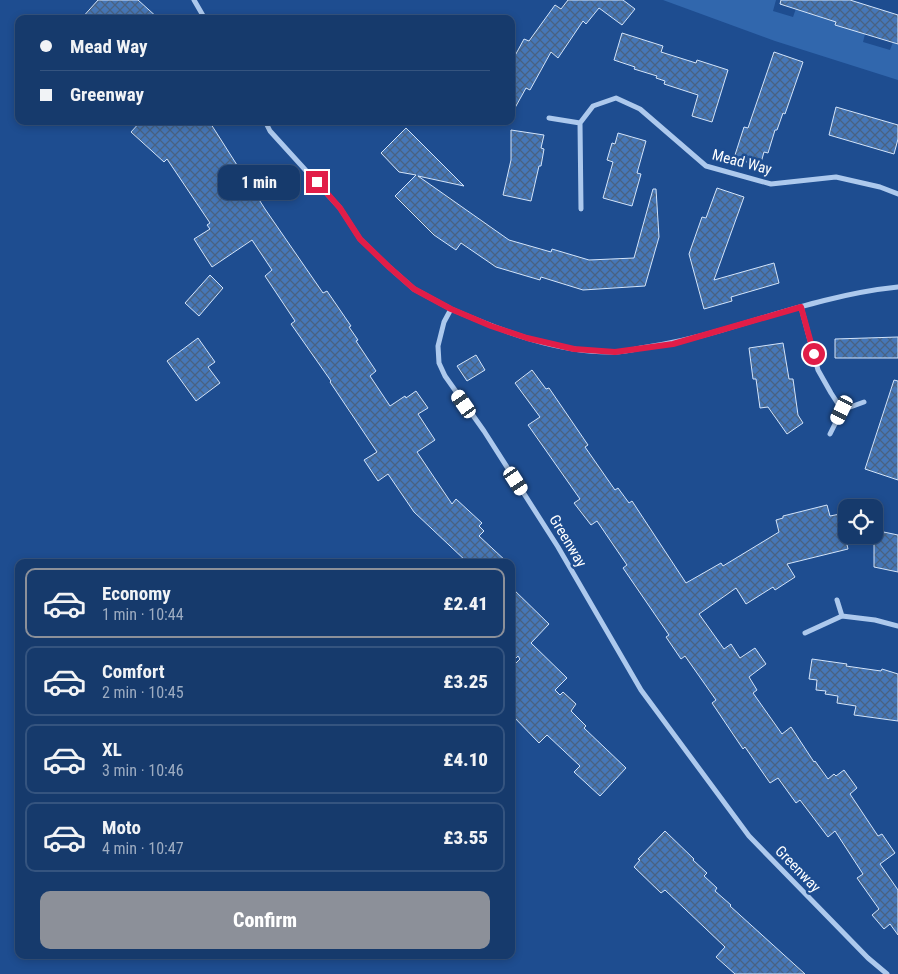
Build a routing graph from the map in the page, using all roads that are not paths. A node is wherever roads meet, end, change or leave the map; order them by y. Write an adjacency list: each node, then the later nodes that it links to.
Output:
1 (194, 0): 2 (street)
2 (202, 15)
3 (549, 118): 4 (street)
4 (580, 123): 6 (street, Mead Way); 7 (street)
5 (267, 125): 10 (street)
6 (898, 194)
7 (581, 209)
8 (898, 287): 9 (street)
9 (801, 307): 10 (street); 12 (street)
10 (451, 309): 18 (street, Greenway)
11 (864, 402): 12 (street)
12 (842, 410): 13 (street)
13 (830, 434)
14 (837, 600): 15 (street)
15 (842, 616): 16 (street); 17 (street)
16 (898, 626)
17 (806, 633)
18 (887, 974)

